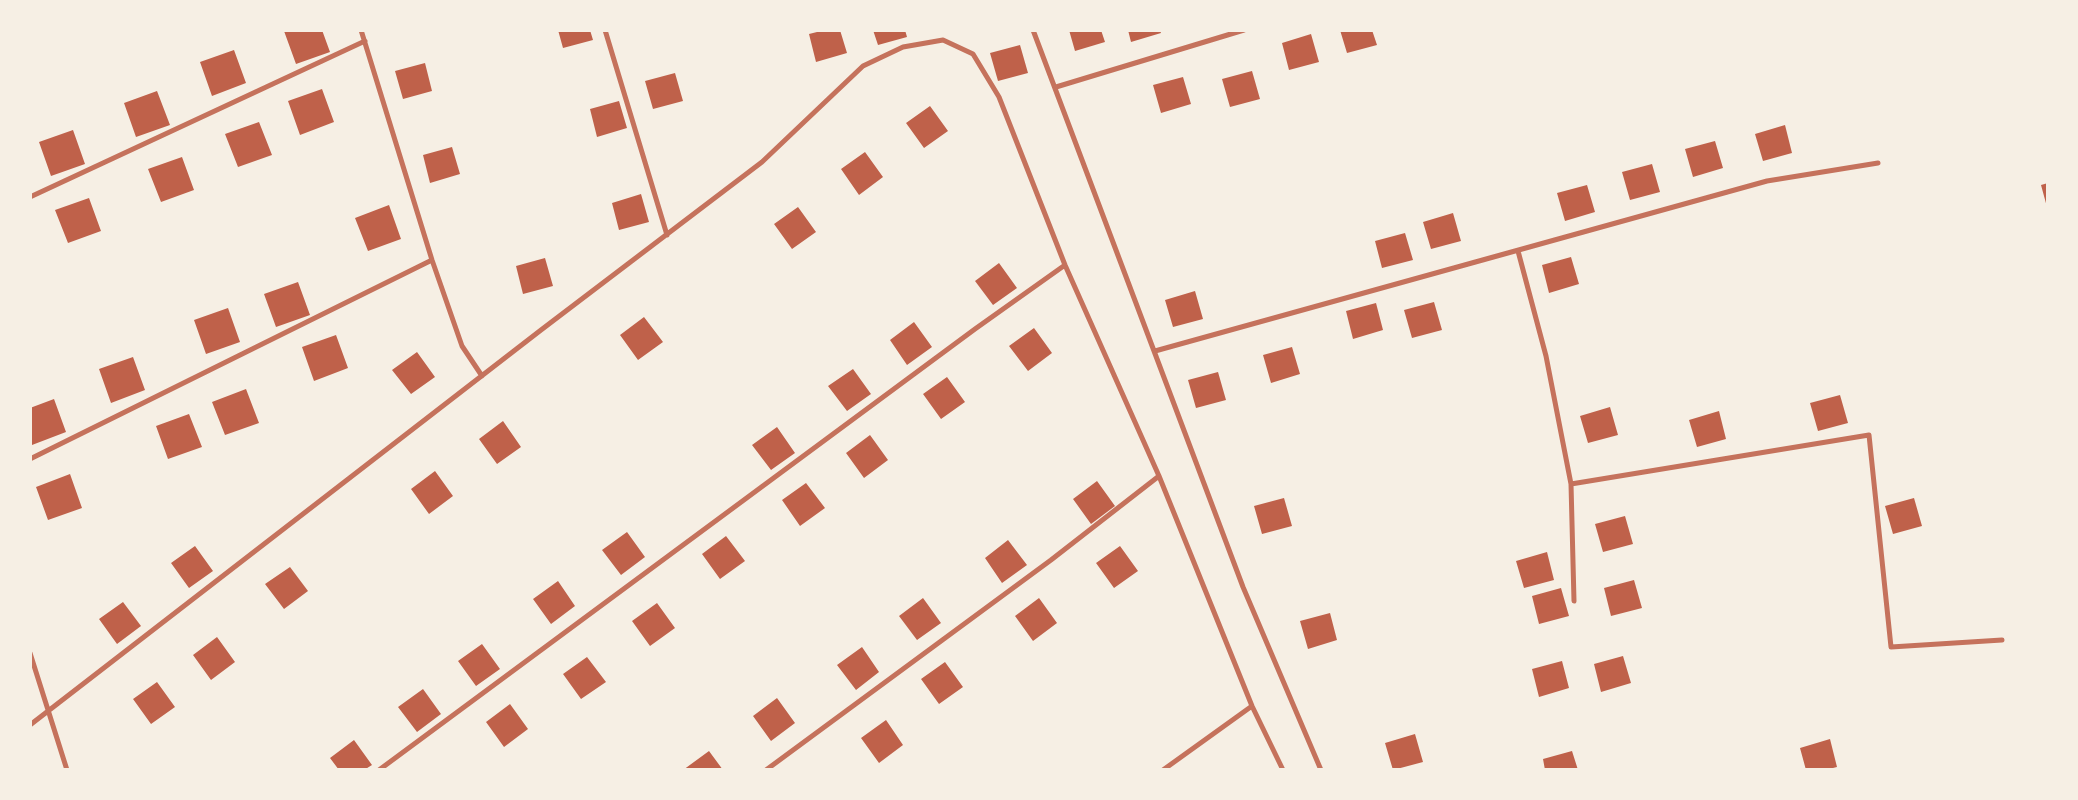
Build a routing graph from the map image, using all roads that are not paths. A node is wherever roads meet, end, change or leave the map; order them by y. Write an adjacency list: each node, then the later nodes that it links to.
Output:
1 (361, 30): 5 (lane)
2 (605, 30): 9 (lane)
3 (1033, 30): 6 (lane)
4 (1244, 30): 6 (lane)
5 (365, 41): 8 (lane); 11 (lane)
6 (1056, 87): 13 (lane)
7 (1878, 163): 10 (lane)
8 (30, 197)
9 (667, 234): 12 (lane); 14 (lane)
10 (1518, 251): 13 (lane); 17 (lane)
11 (432, 260): 14 (lane); 15 (lane)
12 (1065, 265): 16 (lane); 25 (lane)
13 (1154, 351): 29 (lane)
14 (482, 376): 22 (lane)
15 (30, 459)
16 (1159, 475): 21 (lane); 26 (lane)
17 (1570, 484): 18 (lane); 19 (lane)
18 (1574, 601)
19 (2002, 640)
20 (30, 653): 22 (lane)
21 (1252, 706): 27 (lane); 28 (lane)
22 (48, 710): 23 (lane); 24 (lane)
23 (30, 725)
24 (67, 770)
25 (379, 770)
26 (766, 770)
27 (1163, 770)
28 (1283, 770)
29 (1321, 770)

